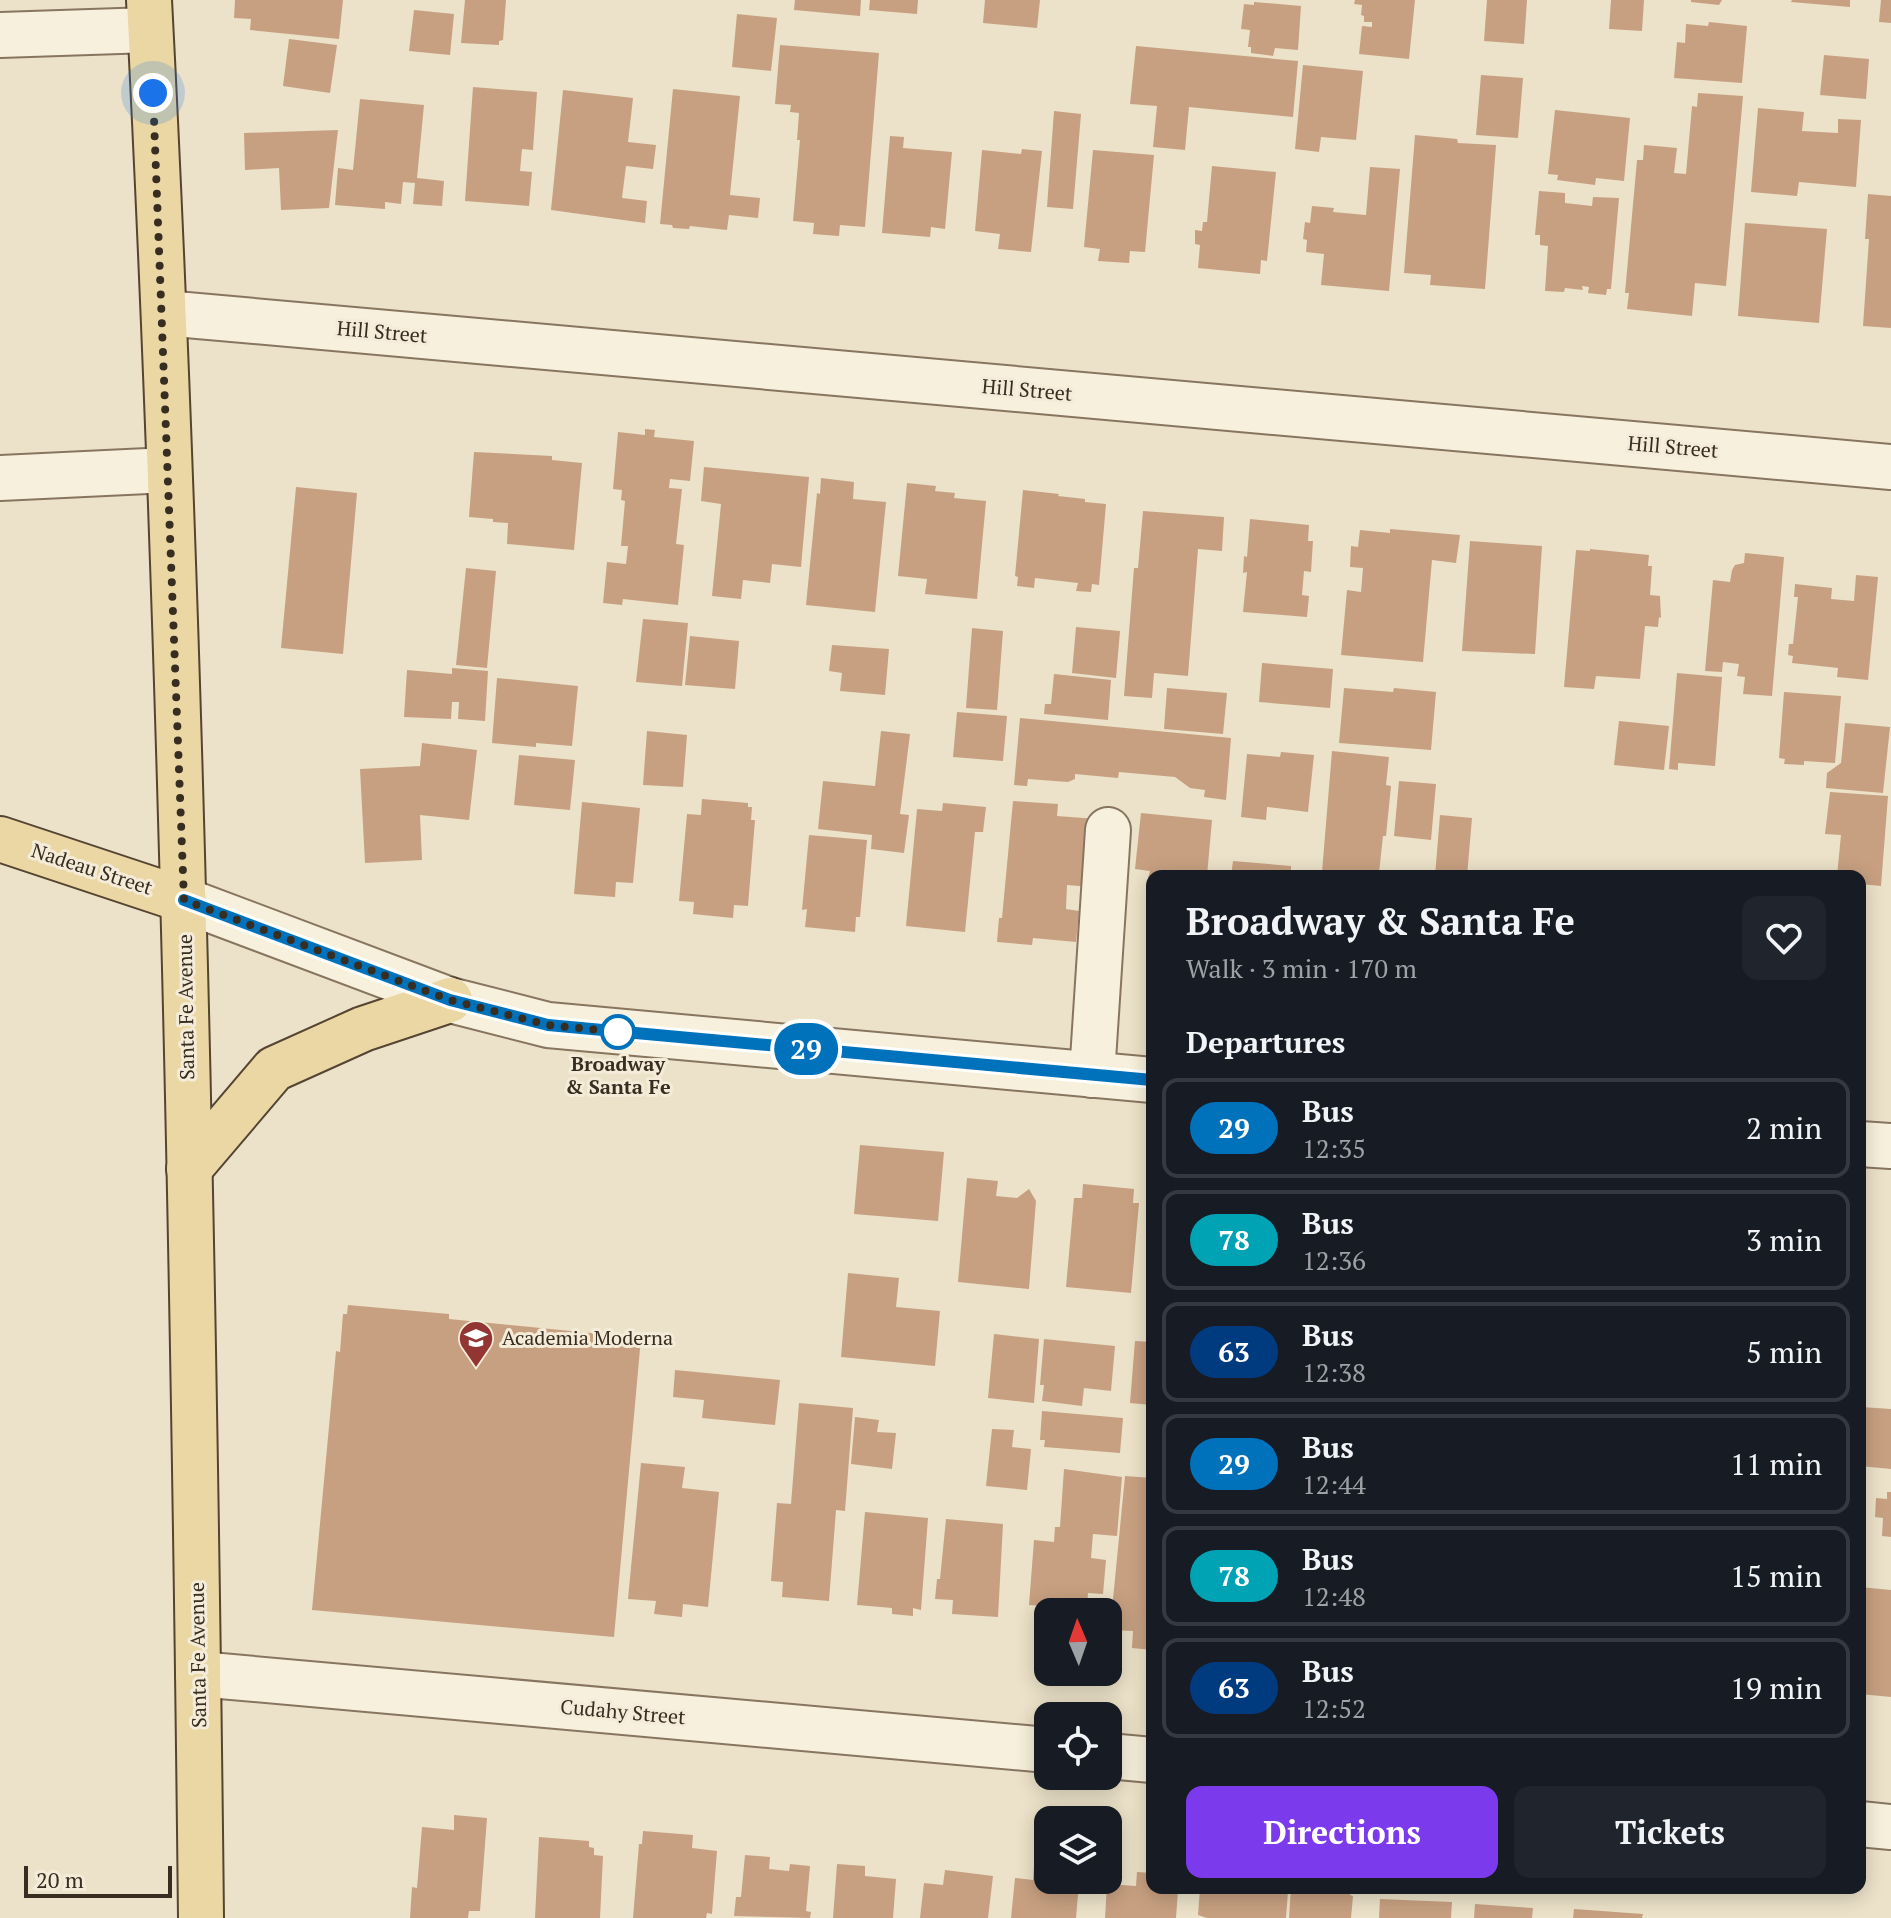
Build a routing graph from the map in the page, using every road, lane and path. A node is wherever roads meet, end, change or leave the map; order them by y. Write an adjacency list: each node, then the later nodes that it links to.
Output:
1 (150, 15): 2 (street); 3 (main road, Santa Fe Avenue)
2 (0, 35)
3 (164, 313): 4 (street, Hill Street); 5 (main road, Santa Fe Avenue)
4 (1891, 467)
5 (169, 470): 6 (street); 9 (main road, Santa Fe Avenue)
6 (0, 478)
7 (1108, 830): 11 (street)
8 (0, 839): 9 (main road, Nadeau Street)
9 (184, 900): 10 (street); 15 (main road, Santa Fe Avenue)
10 (450, 1000): 11 (street); 15 (main road)
11 (1092, 1075): 12 (street)
12 (1146, 1080)
13 (1866, 1144): 14 (street)
14 (1891, 1146)
15 (189, 1169): 16 (main road, Santa Fe Avenue)
16 (198, 1674): 17 (street, Cudahy Street); 22 (main road, Santa Fe Avenue)
17 (1034, 1749)
18 (1122, 1757): 19 (street)
19 (1146, 1759)
20 (1866, 1825): 21 (street)
21 (1891, 1827)
22 (201, 1918)

